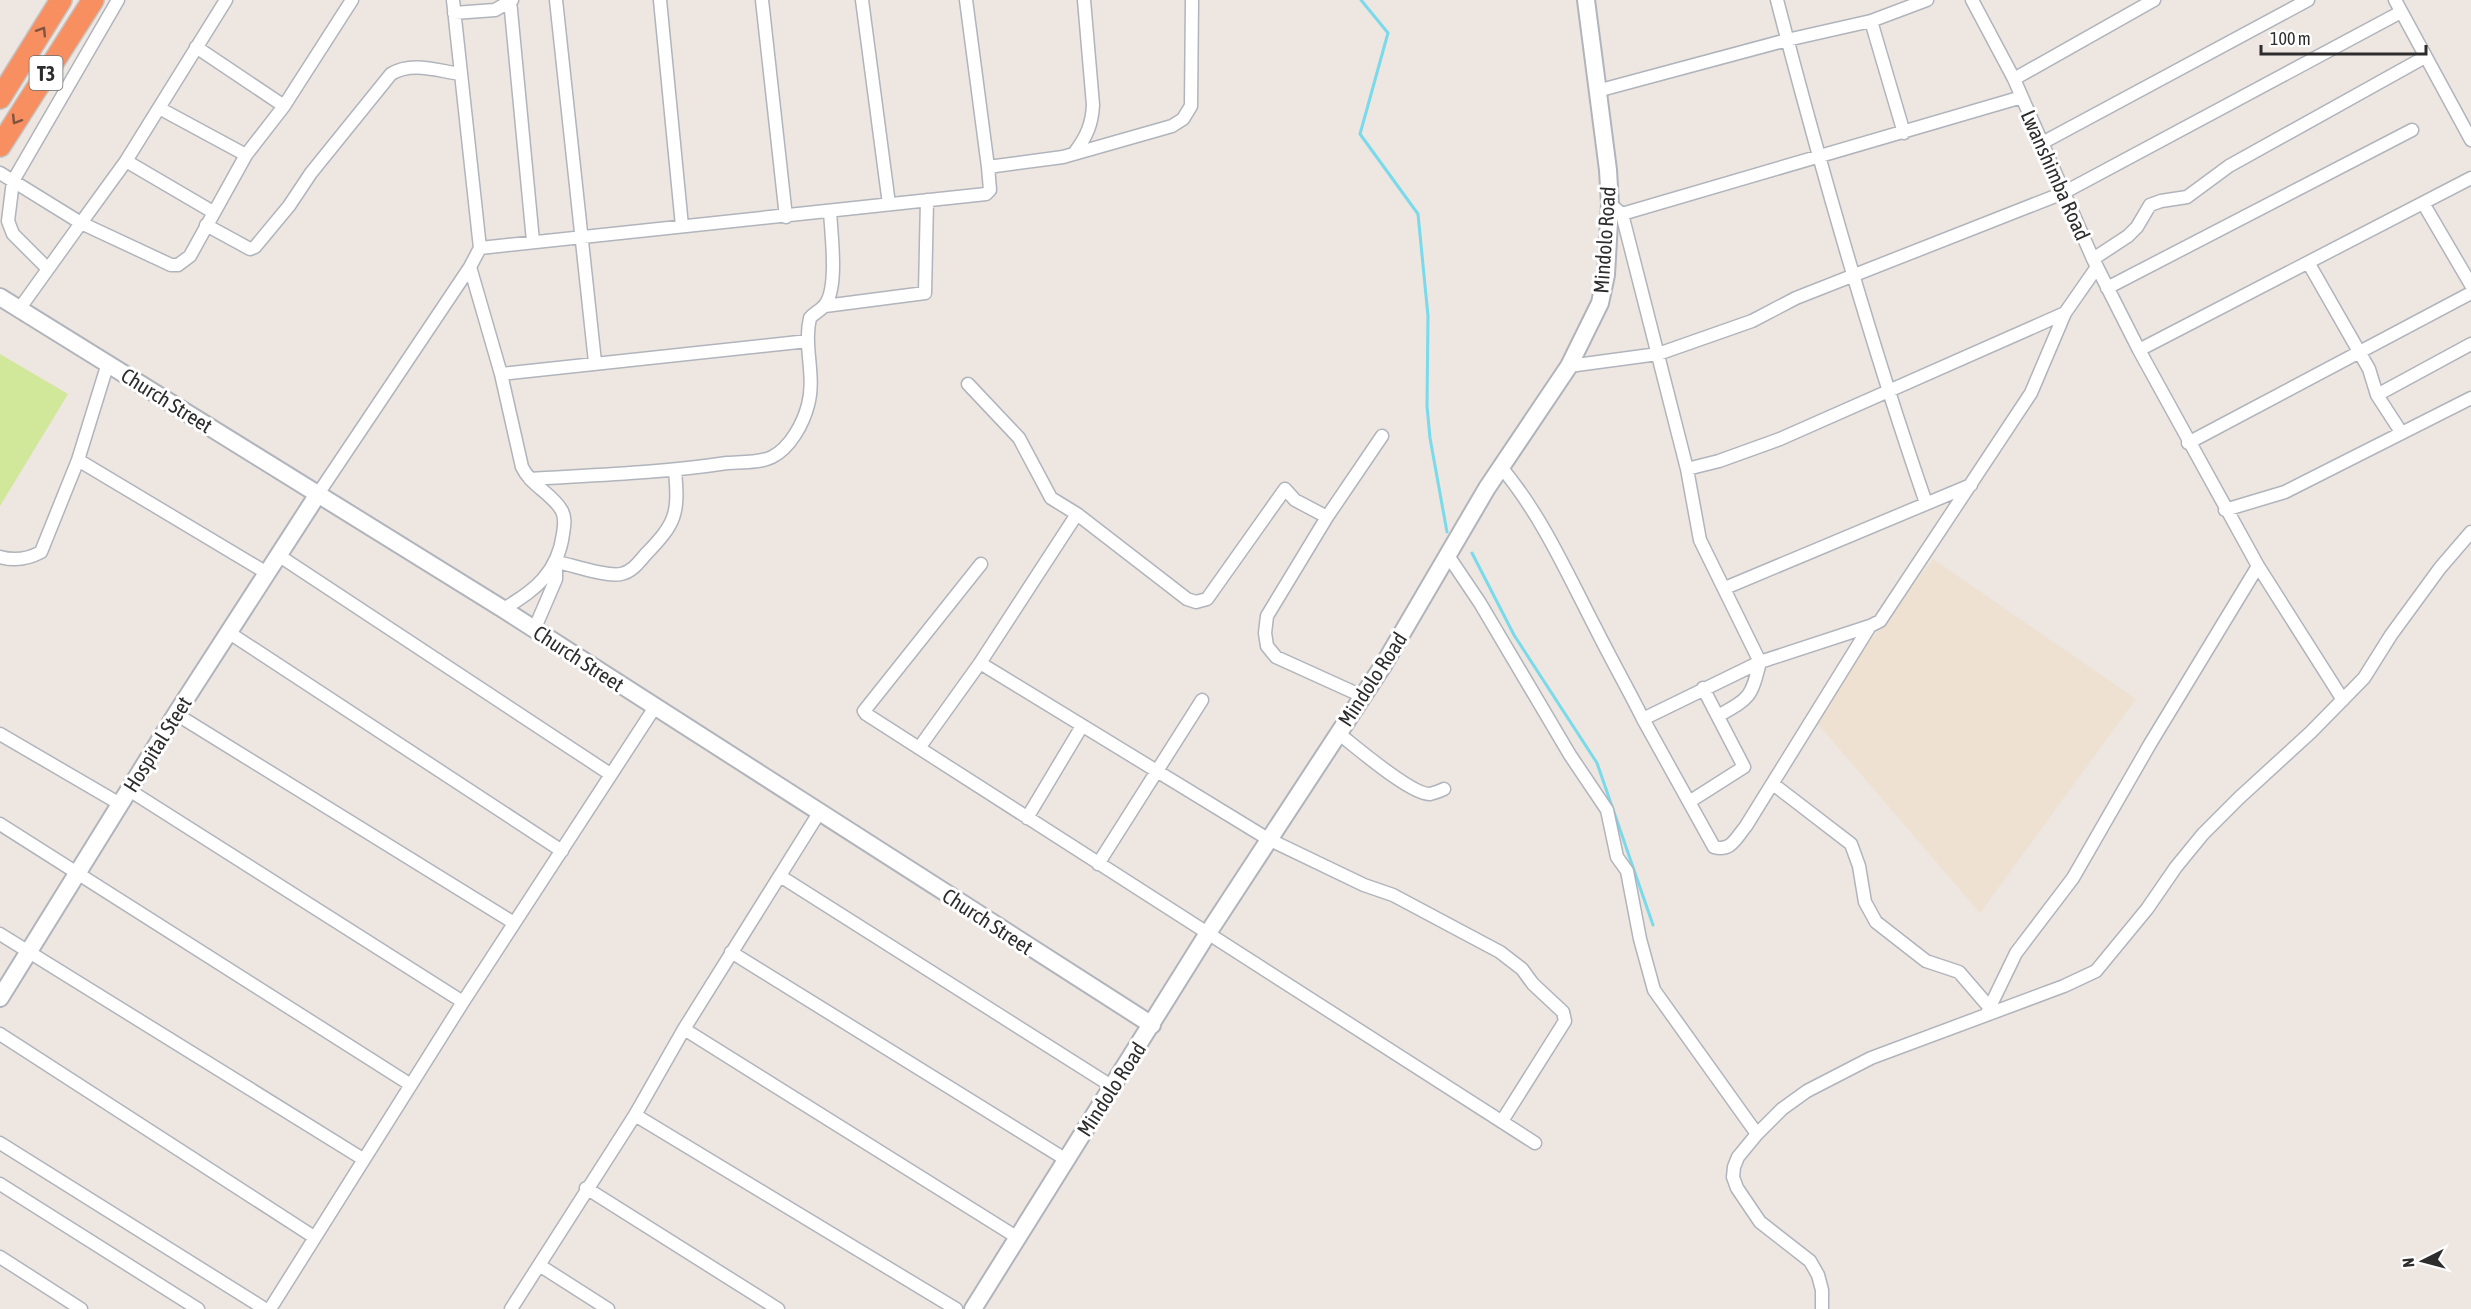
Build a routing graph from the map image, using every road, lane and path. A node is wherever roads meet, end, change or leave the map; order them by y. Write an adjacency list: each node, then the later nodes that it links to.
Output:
1 (61, 0): 32 (highway, T3, one-way to 1)
2 (93, 0): 39 (highway, T3, one-way to 39)
3 (118, 0): 47 (street)
4 (226, 0): 26 (street)
5 (352, 0): 33 (street)
6 (453, 0): 23 (street)
7 (511, 0): 23 (street); 60 (street)
8 (556, 0): 59 (street)
9 (660, 0): 58 (street)
10 (762, 0): 55 (street)
11 (862, 0): 51 (street)
12 (966, 0): 44 (street)
13 (1084, 0): 40 (street)
14 (1191, 0): 40 (street)
15 (1586, 0): 30 (street, Mindolo Road)
16 (1777, 0): 25 (street)
17 (1927, 0): 24 (street)
18 (1972, 0): 29 (street, Lwanshimba Road)
19 (2154, 0): 29 (street)
20 (2308, 0): 38 (street)
21 (2395, 0): 22 (street)
22 (2401, 12): 27 (street); 48 (street)
23 (454, 13): 28 (street)
24 (1871, 21): 25 (street); 36 (street)
25 (1787, 40): 30 (street); 42 (street)
26 (196, 47): 33 (street); 34 (street)
27 (2425, 57): 37 (street); 62 (street)
28 (461, 74): 57 (street); 61 (street)
29 (2014, 79): 31 (street, Lwanshimba Road)
30 (1597, 91): 52 (street, Mindolo Road)
31 (2022, 97): 36 (street); 38 (street, Lwanshimba Road)
32 (0, 98)
33 (284, 106): 41 (street)
34 (159, 108): 41 (street); 43 (street)
35 (2412, 130): 68 (street)
36 (1904, 133): 42 (street)
37 (2471, 140)
38 (2042, 143): 48 (street, Lwanshimba Road)
39 (0, 146)
40 (1075, 152): 44 (street)
41 (246, 155): 54 (street)
42 (1820, 155): 52 (street); 66 (street)
43 (126, 161): 54 (street); 56 (street)
44 (988, 167): 49 (street)
45 (0, 173): 47 (street)
46 (2471, 177): 50 (street)
47 (13, 181): 56 (street); 65 (street)
48 (2063, 193): 62 (street, Lwanshimba Road); 66 (street)
49 (927, 200): 51 (street); 71 (street)
50 (2423, 203): 63 (street); 67 (street)
51 (889, 204): 53 (street)
52 (1616, 209): 78 (street); 81 (street, Mindolo Road)
53 (830, 211): 55 (street); 71 (street)
54 (213, 213): 57 (street)
55 (786, 217): 58 (street)
56 (81, 223): 57 (street); 65 (street)
57 (206, 225)
58 (682, 226): 59 (street)
59 (583, 236): 60 (street); 79 (street)
60 (533, 241): 61 (street)
61 (480, 248): 64 (street)
62 (2095, 263): 68 (street, Lwanshimba Road); 73 (street)
63 (2309, 264): 76 (street); 77 (street)
64 (470, 267): 82 (street); 96 (street)
65 (48, 269): 72 (street)
66 (1852, 276): 78 (street); 84 (street)
67 (2471, 285)
68 (2107, 288): 76 (street, Lwanshimba Road)
69 (2471, 293): 77 (street)
70 (1, 297): 72 (street, Church Street)
71 (825, 306): 74 (street)
72 (20, 308): 80 (street, Church Street)
73 (2065, 312): 84 (street); 95 (street)
74 (807, 341): 79 (street); 93 (street)
75 (2471, 344): 85 (street)
76 (2139, 351): 89 (street, Lwanshimba Road)
77 (2359, 352): 85 (street); 89 (street)
78 (1658, 354): 81 (street); 92 (street)
79 (596, 362): 82 (street)
80 (108, 363): 90 (street); 96 (street, Church Street)
81 (1569, 366): 91 (street, Mindolo Road)
82 (501, 374): 94 (street)
83 (968, 384): 99 (street)
84 (1887, 391): 92 (street); 97 (street)
85 (2378, 395): 87 (street)
86 (2471, 398): 87 (street)
87 (2401, 432): 98 (street)
88 (1382, 436): 100 (street)
89 (2188, 443): 98 (street, Lwanshimba Road)
90 (78, 460): 104 (street); 108 (street)
91 (1501, 467): 102 (street, Mindolo Road); 123 (street)
92 (1687, 470): 109 (street)
93 (675, 471): 94 (street); 105 (street)
94 (530, 479): 105 (street)
95 (1971, 485): 97 (street); 111 (street)
96 (318, 494): 103 (street, Hospital Steet); 110 (street, Church Street)
97 (1926, 503): 109 (street)
98 (2225, 510): 107 (street, Lwanshimba Road)
99 (1077, 514): 100 (street); 115 (street)
100 (1327, 517): 117 (street)
101 (2471, 532): 119 (street)
102 (1447, 554): 117 (street, Mindolo Road); 158 (street)
103 (278, 555): 108 (street, Hospital Steet); 129 (street)
104 (0, 557)
105 (556, 562): 110 (street); 112 (street)
106 (981, 564): 127 (street)
107 (2258, 566): 119 (street, Lwanshimba Road); 150 (street)
108 (267, 573): 113 (street, Hospital Steet)
109 (1725, 588): 114 (street)
110 (503, 609): 112 (street, Church Street)
111 (1870, 626): 114 (street); 130 (street)
112 (534, 630): 120 (street, Church Street)
113 (228, 632): 121 (street, Hospital Steet); 139 (street)
114 (1760, 662): 116 (street); 122 (street)
115 (980, 663): 124 (street); 127 (street)
116 (1703, 688): 122 (street); 123 (street)
117 (1362, 696): 125 (street, Mindolo Road)
118 (1202, 700): 128 (street)
119 (2343, 700): 150 (street)
120 (655, 707): 129 (street); 135 (street, Church Street)
121 (176, 714): 132 (street, Hospital Steet); 143 (street)
122 (1718, 716): 133 (street)
123 (1643, 718): 133 (street)
124 (1082, 726): 128 (street); 136 (street)
125 (1338, 733): 131 (street); 138 (street, Mindolo Road)
126 (0, 734): 134 (street)
127 (919, 748): 136 (street)
128 (1158, 770): 138 (street); 140 (street)
129 (610, 774): 139 (street)
130 (1773, 784): 133 (street); 150 (street)
131 (1443, 789)
132 (129, 790): 134 (street, Hospital Steet); 149 (street)
133 (1689, 802)
134 (120, 804): 141 (street, Hospital Steet)
135 (819, 813): 142 (street); 151 (street, Church Street)
136 (1027, 818): 140 (street)
137 (0, 824): 141 (street)
138 (1268, 839): 144 (street, Mindolo Road); 157 (street)
139 (561, 851): 143 (street)
140 (1098, 864): 144 (street)
141 (78, 874): 147 (street, Hospital Steet); 154 (street)
142 (780, 876): 146 (street); 155 (street)
143 (514, 923): 149 (street)
144 (1208, 933): 151 (street, Mindolo Road); 157 (street)
145 (0, 934): 147 (street)
146 (731, 952): 152 (street); 162 (street)
147 (30, 953): 148 (street, Hospital Steet); 161 (street)
148 (0, 998)
149 (463, 1002): 154 (street)
150 (1989, 1010): 158 (street)
151 (1152, 1025): 155 (street, Mindolo Road)
152 (684, 1029): 156 (street); 166 (street)
153 (0, 1034): 165 (street)
154 (411, 1085): 161 (street)
155 (1113, 1087): 162 (street, Mindolo Road)
156 (635, 1115): 164 (street); 175 (street)
157 (1502, 1121): 160 (street)
158 (1757, 1134): 177 (street)
159 (0, 1143): 171 (street)
160 (1535, 1143)
161 (363, 1159): 165 (street)
162 (1065, 1159): 166 (street, Mindolo Road)
163 (0, 1184): 170 (street)
164 (586, 1188): 168 (street); 174 (street)
165 (314, 1237): 171 (street)
166 (1018, 1238): 176 (street, Mindolo Road)
167 (0, 1257): 169 (street)
168 (539, 1265): 172 (street); 173 (street)
169 (81, 1309)
170 (198, 1309)
171 (267, 1309)
172 (511, 1309)
173 (608, 1309)
174 (778, 1309)
175 (956, 1309)
176 (973, 1309)
177 (1822, 1309)

